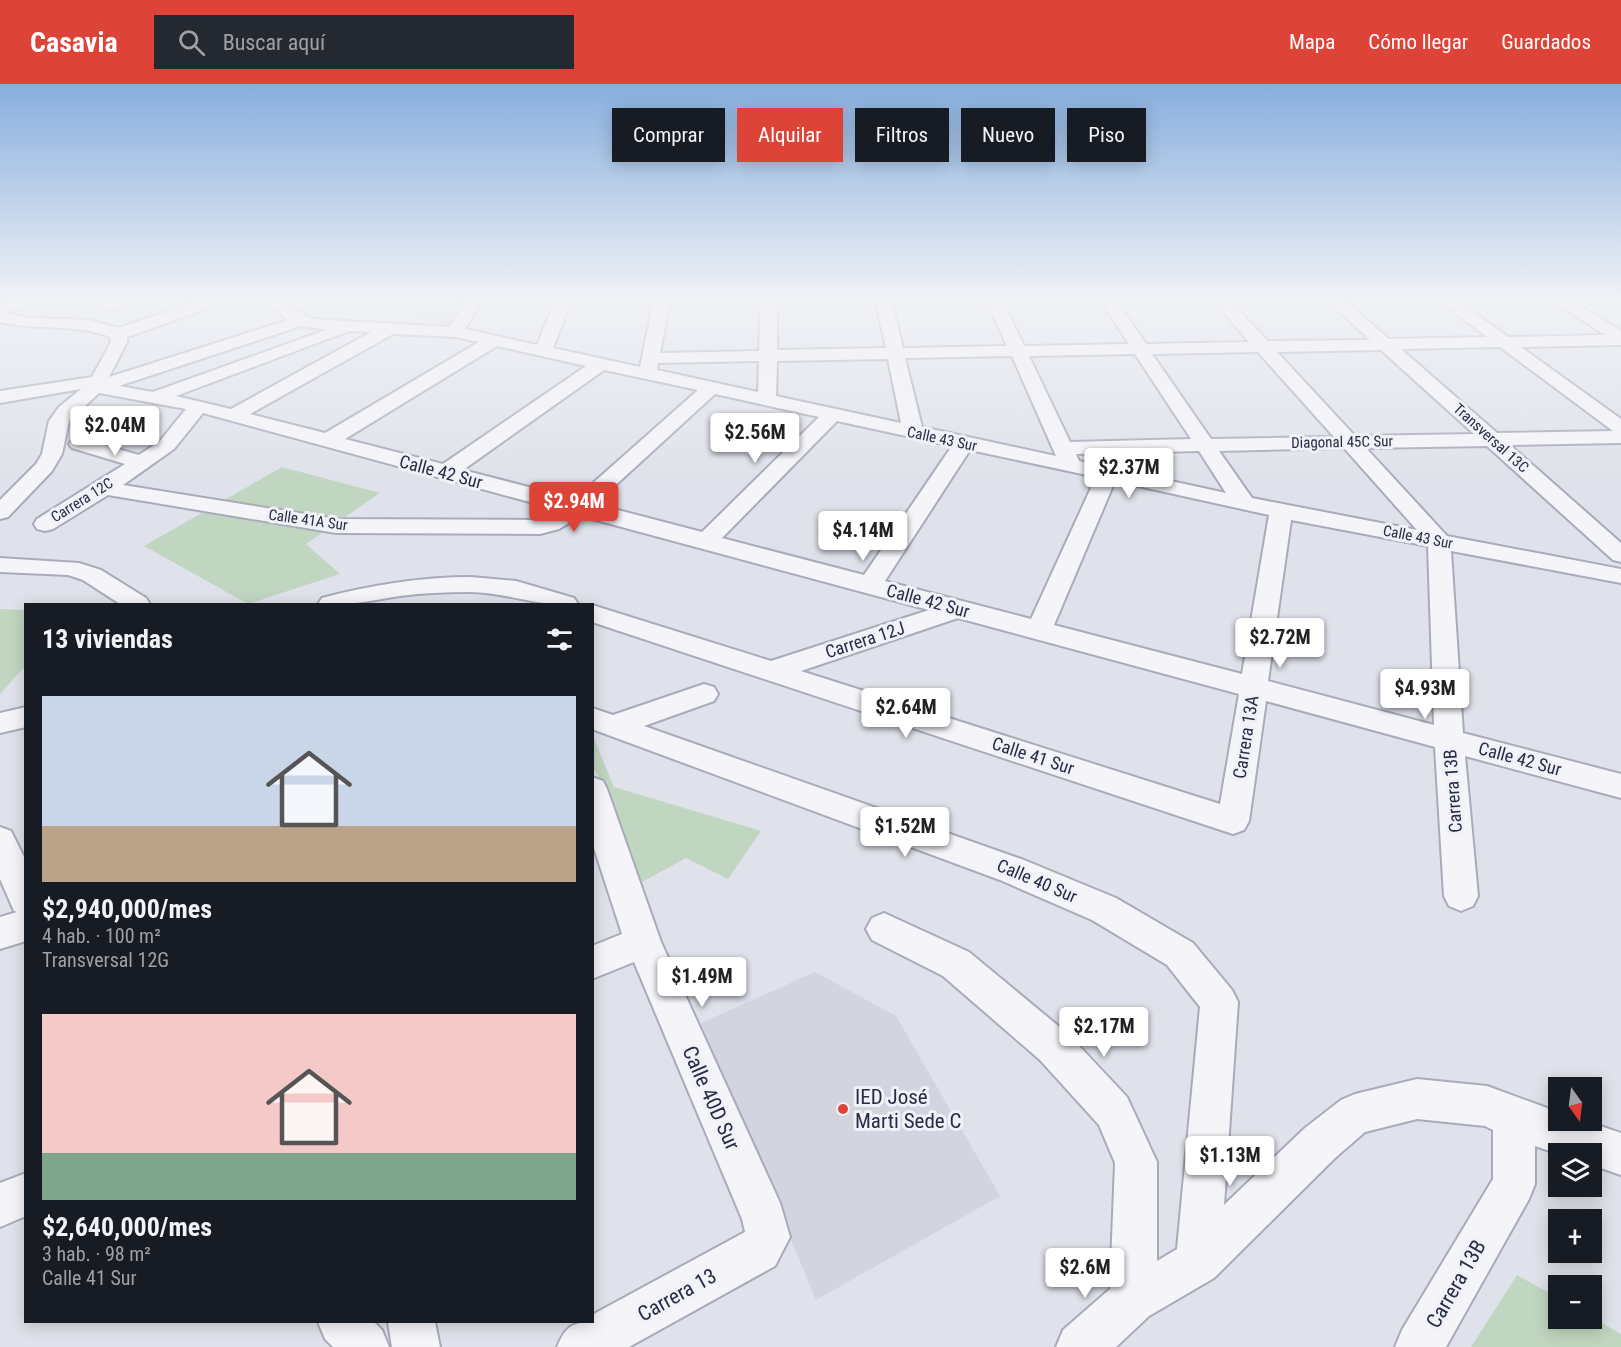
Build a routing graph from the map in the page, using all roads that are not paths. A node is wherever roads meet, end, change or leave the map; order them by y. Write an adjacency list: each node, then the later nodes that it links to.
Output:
1 (110, 358): 18 (street)
2 (181, 358): 18 (street)
3 (264, 358): 21 (street)
4 (337, 358): 24 (street)
5 (465, 358): 30 (street)
6 (571, 358): 16 (street, Calle 43 Sur)
7 (651, 358): 17 (street)
8 (745, 358): 17 (street)
9 (768, 358): 22 (street)
10 (896, 358): 27 (street)
11 (1021, 358): 35 (street)
12 (1147, 358): 34 (street)
13 (1273, 358): 31 (street)
14 (1401, 358): 29 (street, Transversal 13C)
15 (1525, 358): 26 (street)
16 (600, 364): 17 (street, Calle 43 Sur); 37 (street)
17 (649, 366): 19 (street, Calle 43 Sur)
18 (96, 384): 20 (street); 21 (street, Calle 42 Sur); 43 (street)
19 (711, 388): 22 (street, Calle 43 Sur); 41 (street)
20 (0, 397)
21 (154, 398): 23 (street, Calle 42 Sur)
22 (767, 400): 25 (street, Calle 43 Sur)
23 (199, 406): 24 (street, Calle 42 Sur); 36 (street, Carrera 12C)
24 (233, 415): 30 (street, Calle 42 Sur)
25 (832, 415): 27 (street, Calle 43 Sur); 46 (street)
26 (1621, 428)
27 (913, 432): 32 (street, Calle 43 Sur)
28 (1621, 437): 29 (street, Diagonal 45C Sur)
29 (1492, 439): 31 (street, Diagonal 45C Sur); 47 (street, Transversal 13C)
30 (327, 441): 37 (street, Calle 42 Sur)
31 (1348, 442): 34 (street, Diagonal 45C Sur); 45 (street)
32 (964, 443): 35 (street, Calle 43 Sur); 50 (street)
33 (79, 444): 36 (street)
34 (1206, 445): 35 (street, Diagonal 45C Sur); 40 (street)
35 (1067, 457): 38 (street, Calle 43 Sur)
36 (141, 462): 39 (street, Carrera 12C)
37 (444, 473): 41 (street, Calle 42 Sur)
38 (1108, 474): 40 (street, Calle 43 Sur); 58 (street)
39 (104, 488): 41 (street, Calle 41A Sur); 44 (street, Carrera 12C)
40 (1244, 503): 42 (street, Calle 43 Sur)
41 (578, 508): 46 (street, Calle 42 Sur)
42 (1281, 511): 45 (street, Calle 43 Sur); 60 (street, Carrera 13A)
43 (0, 512)
44 (45, 524)
45 (1439, 541): 49 (street, Calle 43 Sur); 65 (street, Carrera 13B)
46 (705, 542): 50 (street, Calle 42 Sur)
47 (1621, 555)
48 (0, 565): 52 (street)
49 (1621, 576)
50 (869, 586): 56 (street, Calle 42 Sur)
51 (516, 589): 53 (street); 54 (street); 55 (street)
52 (135, 603)
53 (335, 603)
54 (488, 603)
55 (562, 603)
56 (958, 609): 58 (street, Calle 42 Sur); 59 (street, Carrera 12J)
57 (594, 614): 59 (street, Calle 41 Sur)
58 (1039, 631): 60 (street, Calle 42 Sur)
59 (771, 671): 68 (street, Calle 41 Sur)
60 (1254, 688): 65 (street, Calle 42 Sur); 68 (street, Carrera 13A)
61 (704, 694): 63 (street)
62 (24, 717): 64 (street)
63 (602, 722): 82 (street, Calle 40 Sur)
64 (0, 723)
65 (1449, 740): 66 (street, Calle 42 Sur); 71 (street, Carrera 13B)
66 (1621, 786)
67 (594, 795): 75 (street, Calle 40D Sur)
68 (1233, 821)
69 (0, 840): 70 (street)
70 (24, 896)
71 (1461, 896)
72 (24, 926): 74 (street)
73 (884, 929): 83 (street)
74 (0, 933)
75 (643, 942): 76 (street); 81 (street, Calle 40D Sur)
76 (594, 962)
77 (1514, 1118): 78 (street); 82 (street); 90 (street, Carrera 13B)
78 (1621, 1154)
79 (24, 1195): 80 (street)
80 (0, 1204)
81 (768, 1237): 88 (street, Carrera 13)
82 (1198, 1262): 83 (street)
83 (1133, 1300): 89 (street)
84 (343, 1323): 86 (street)
85 (411, 1323): 87 (street)
86 (365, 1347)
87 (416, 1347)
88 (581, 1347)
89 (1080, 1347)
90 (1419, 1347)

